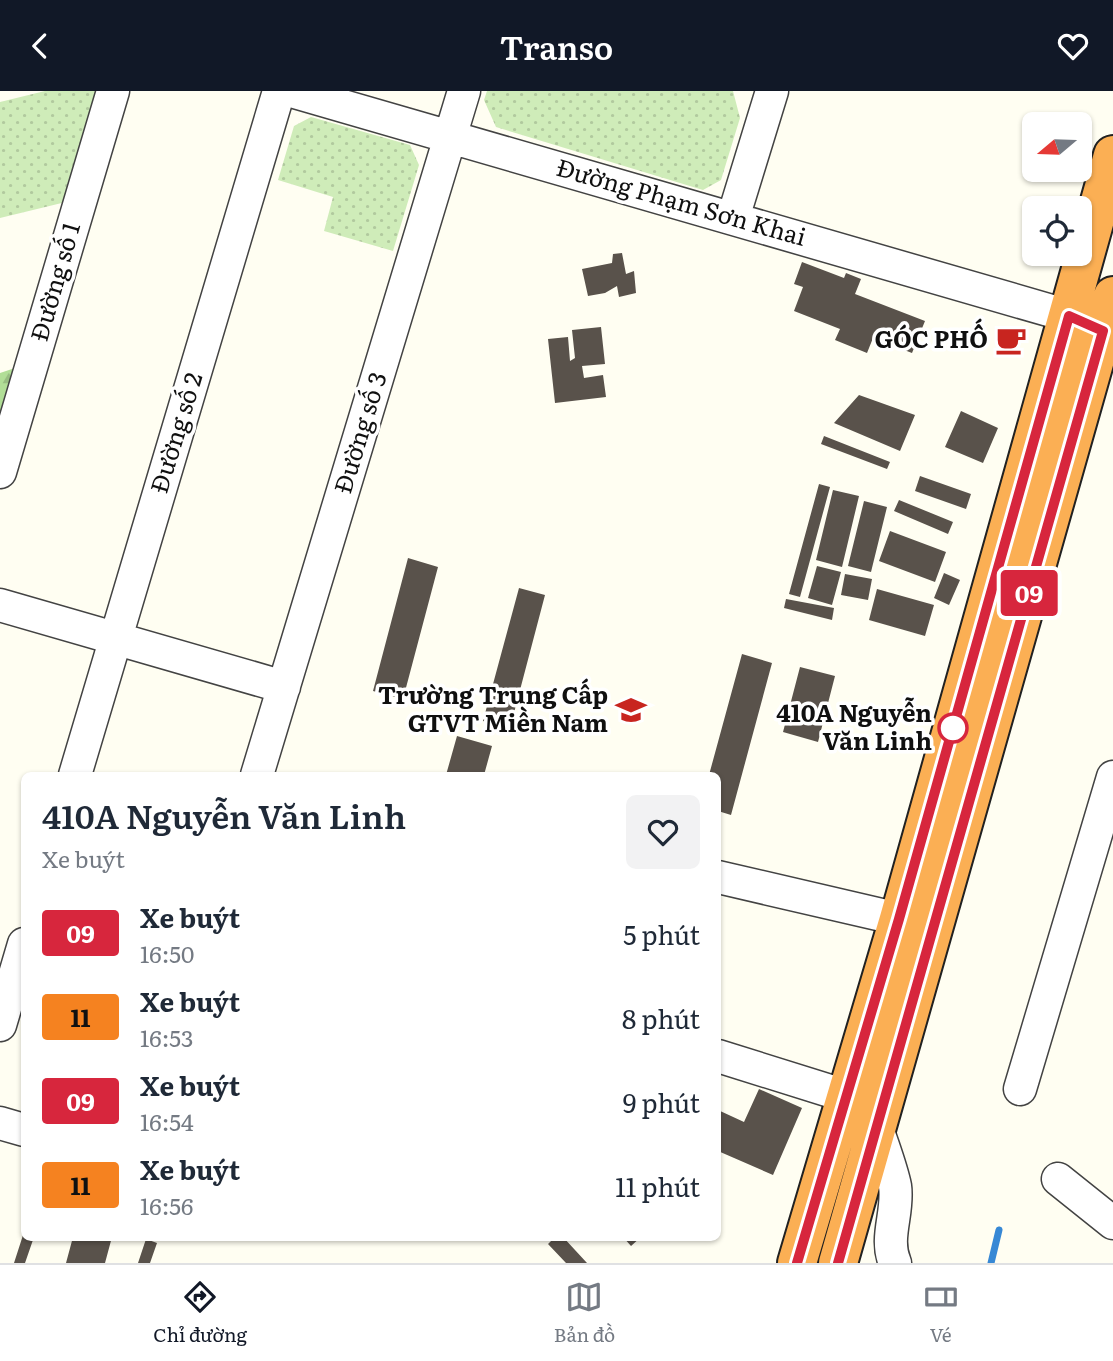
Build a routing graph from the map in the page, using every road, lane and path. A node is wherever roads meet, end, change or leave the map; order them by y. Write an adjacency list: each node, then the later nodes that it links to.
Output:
1 (113, 91): 10 (street, Đường số 1)
2 (279, 91): 12 (street, Đường số 2)
3 (291, 91): 6 (street, Đường Phạm Sơn Khai)
4 (464, 91): 6 (street, Đường số 3)
5 (767, 95): 8 (street)
6 (450, 137): 8 (street, Đường Phạm Sơn Khai); 13 (street, Đường số 3)
7 (1113, 155): 9 (highway)
8 (733, 218): 9 (street, Đường Phạm Sơn Khai)
9 (1100, 319): 18 (highway); 25 (highway)
10 (0, 472)
11 (0, 604): 12 (street)
12 (116, 638): 13 (street); 14 (street, Đường số 2)
13 (284, 687): 15 (street, Đường số 3)
14 (76, 772)
15 (258, 772)
16 (1113, 777): 22 (street)
17 (721, 878): 18 (street)
18 (899, 919): 23 (highway)
19 (21, 954): 20 (street)
20 (0, 1025)
21 (721, 1057): 23 (street)
22 (1020, 1089)
23 (846, 1097): 29 (highway)
24 (0, 1123): 26 (street)
25 (877, 1128): 30 (highway); 31 (street)
26 (21, 1129)
27 (1058, 1179): 28 (street)
28 (1113, 1223)
29 (797, 1263)
30 (838, 1263)
31 (895, 1263)

